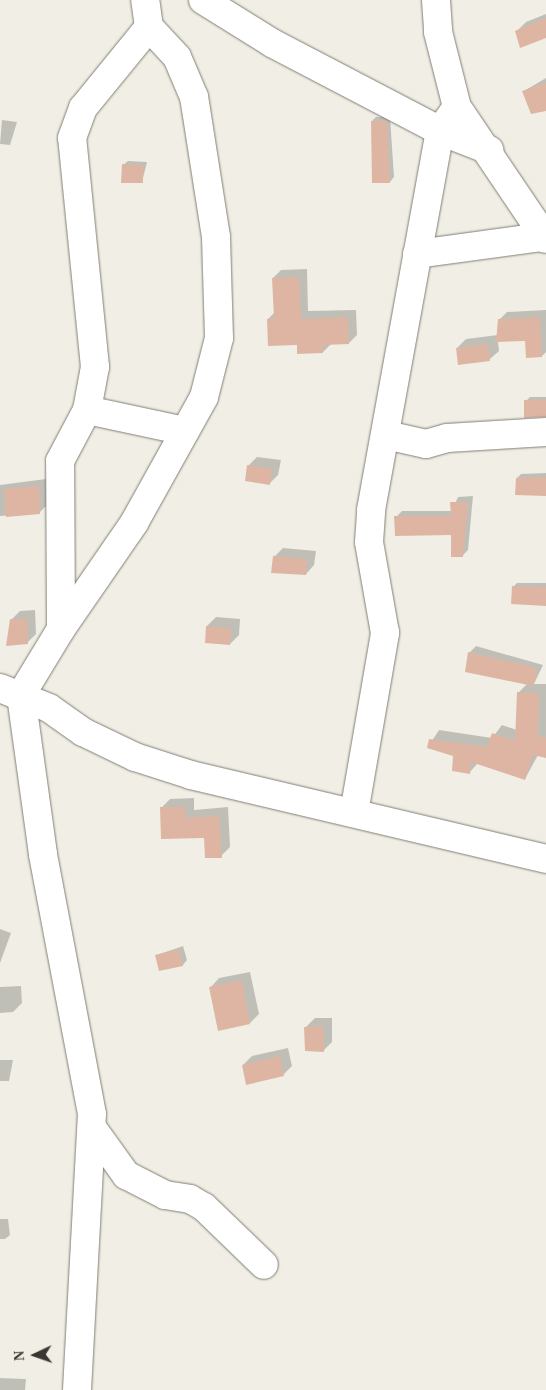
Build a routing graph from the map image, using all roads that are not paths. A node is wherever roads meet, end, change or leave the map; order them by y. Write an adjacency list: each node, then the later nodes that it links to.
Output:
1 (145, 0): 4 (street)
2 (203, 0): 6 (street)
3 (436, 0): 5 (street)
4 (149, 27): 10 (street); 11 (street)
5 (457, 107): 6 (street); 7 (street)
6 (440, 132): 7 (street); 9 (street)
7 (489, 150): 8 (street)
8 (544, 238): 9 (street)
9 (417, 254): 13 (street)
10 (87, 410): 11 (street); 14 (street)
11 (185, 432): 14 (street)
12 (546, 432): 13 (street)
13 (386, 435): 16 (street)
14 (61, 629): 15 (street)
15 (10, 692): 16 (street); 18 (street)
16 (354, 813): 17 (street)
17 (546, 859)
18 (93, 1129): 19 (street); 20 (street)
19 (264, 1265)
20 (77, 1390)

